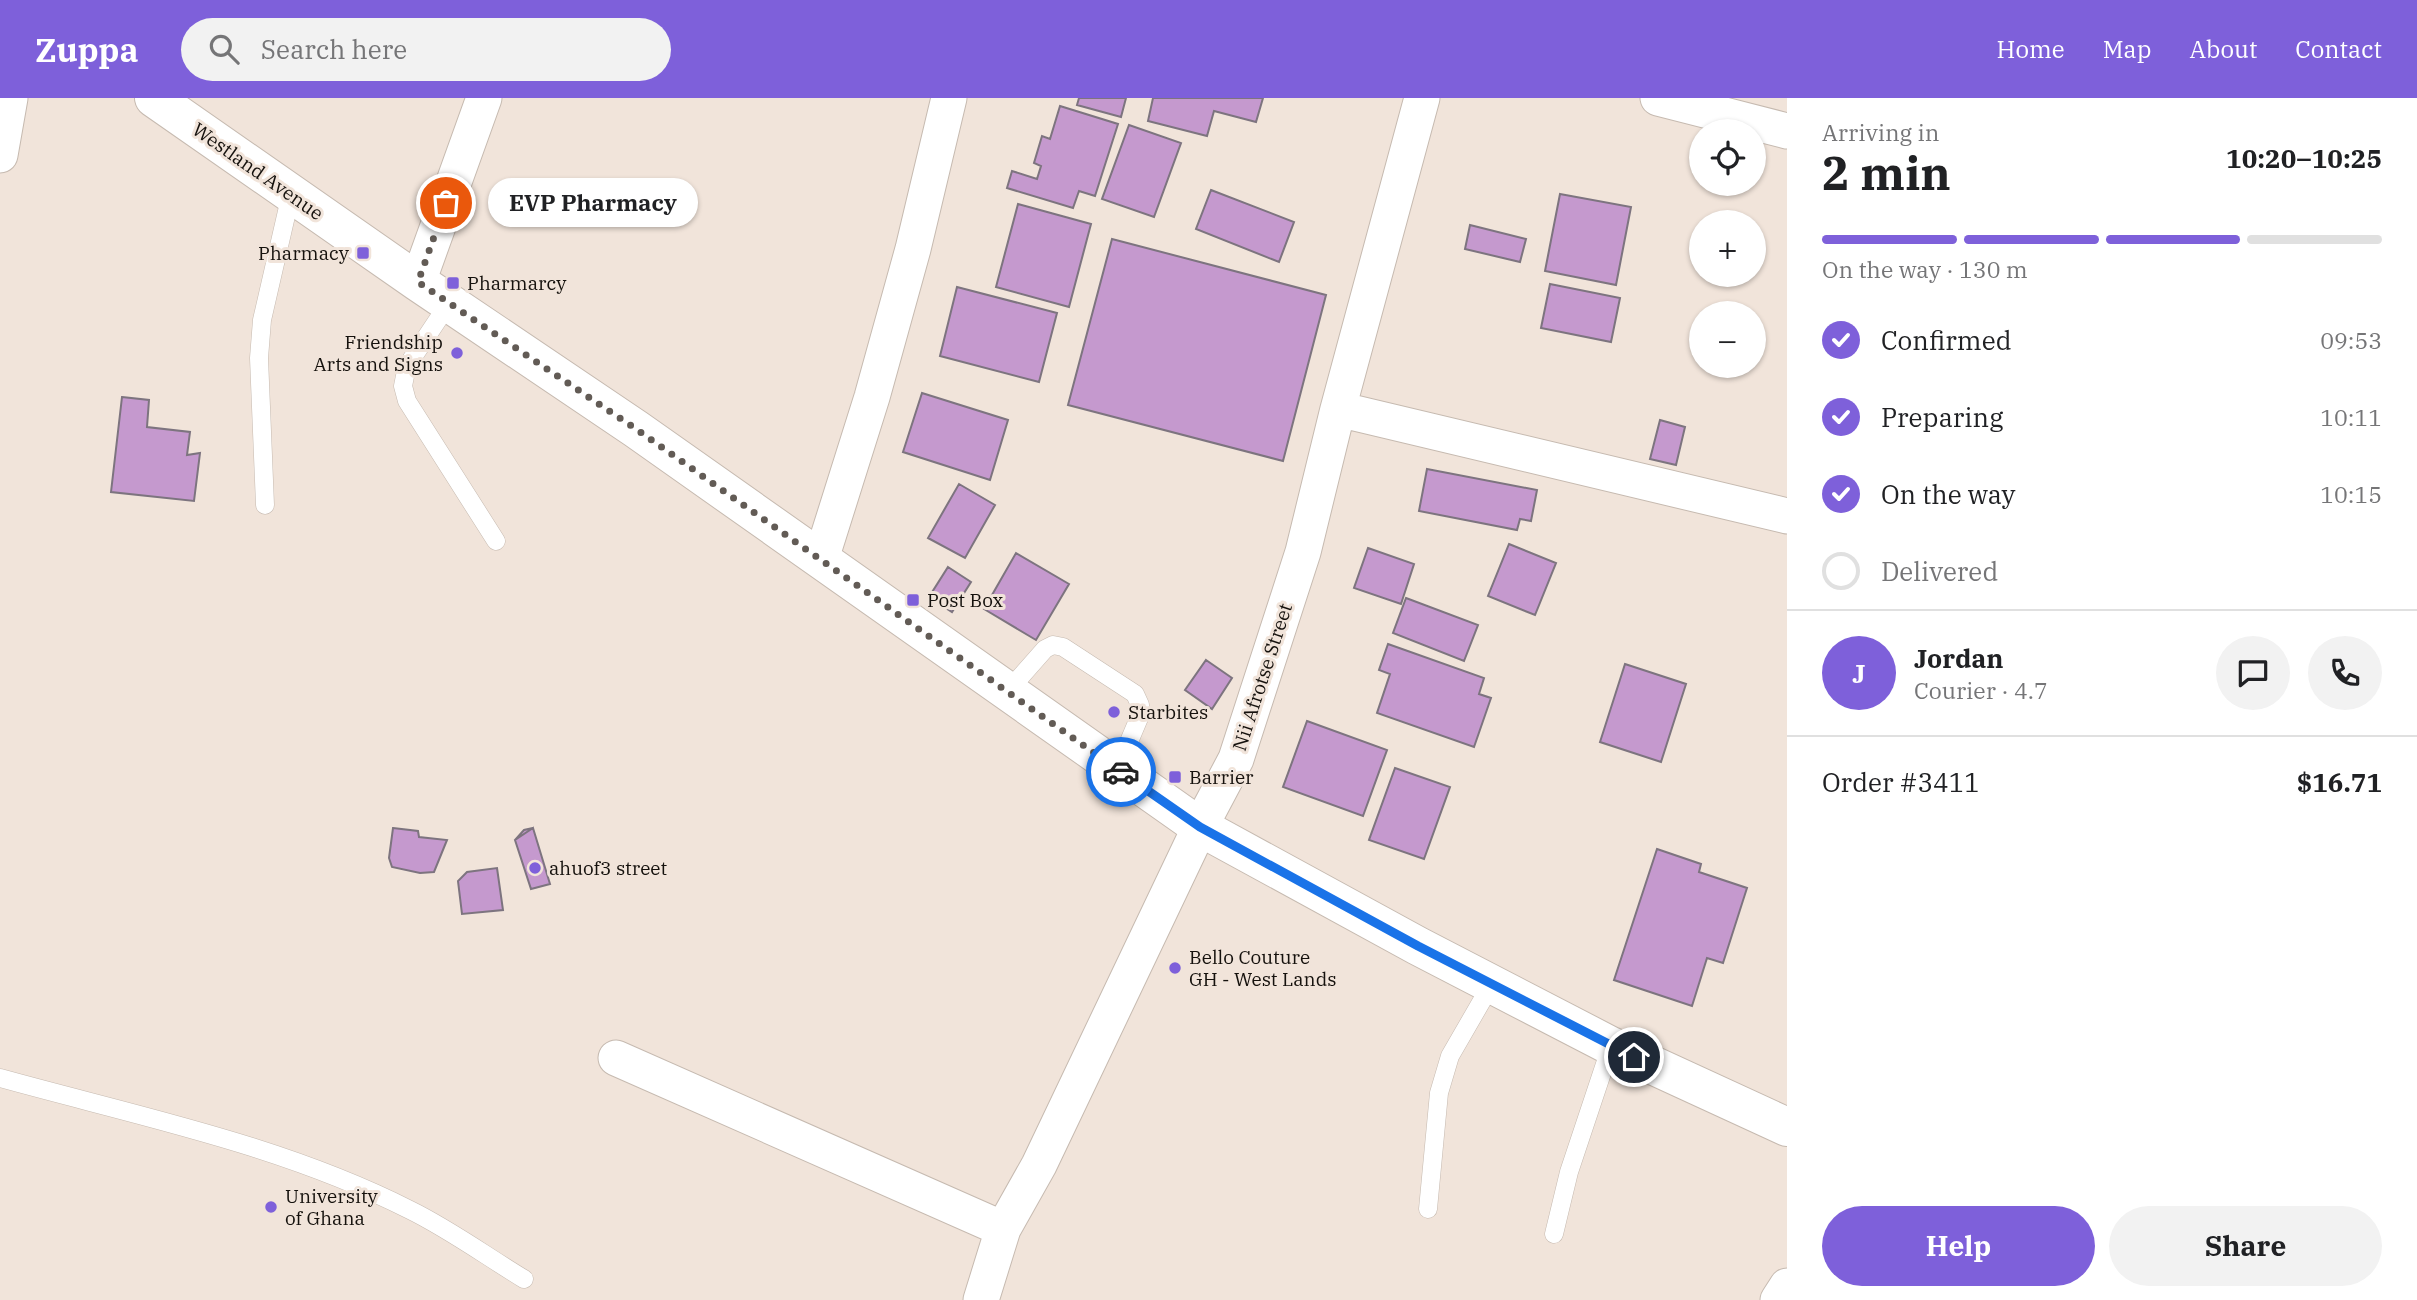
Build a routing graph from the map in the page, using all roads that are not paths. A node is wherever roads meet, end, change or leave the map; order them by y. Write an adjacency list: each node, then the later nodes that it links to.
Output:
1 (10, 98): 8 (street)
2 (154, 98): 9 (street, Westland Avenue)
3 (484, 98): 10 (street)
4 (949, 98): 16 (street)
5 (1422, 98): 12 (street, Nii Afrotse Street)
6 (1658, 98): 7 (street)
7 (1787, 131)
8 (0, 155)
9 (291, 194): 10 (street, Westland Avenue); 13 (lane)
10 (418, 282): 11 (street, Westland Avenue)
11 (449, 303): 15 (lane); 16 (street, Westland Avenue)
12 (1338, 409): 14 (street); 19 (street, Nii Afrotse Street)
13 (265, 505)
14 (1787, 516)
15 (496, 541)
16 (821, 559): 17 (street, Westland Avenue)
17 (1007, 692): 18 (street, Westland Avenue); 18 (lane)
18 (1117, 770): 19 (street, Westland Avenue)
19 (1200, 827): 20 (street, Westland Avenue); 26 (street, Nii Afrotse Street)
20 (1491, 985): 21 (street, Westland Avenue); 25 (lane)
21 (1611, 1046): 24 (street, Westland Avenue); 27 (lane)
22 (616, 1058): 26 (street)
23 (0, 1078): 28 (lane)
24 (1787, 1127)
25 (1428, 1209)
26 (1003, 1229): 30 (street, Nii Afrotse Street)
27 (1553, 1234)
28 (524, 1279)
29 (1787, 1286): 31 (street)
30 (981, 1300)
31 (1778, 1300)

